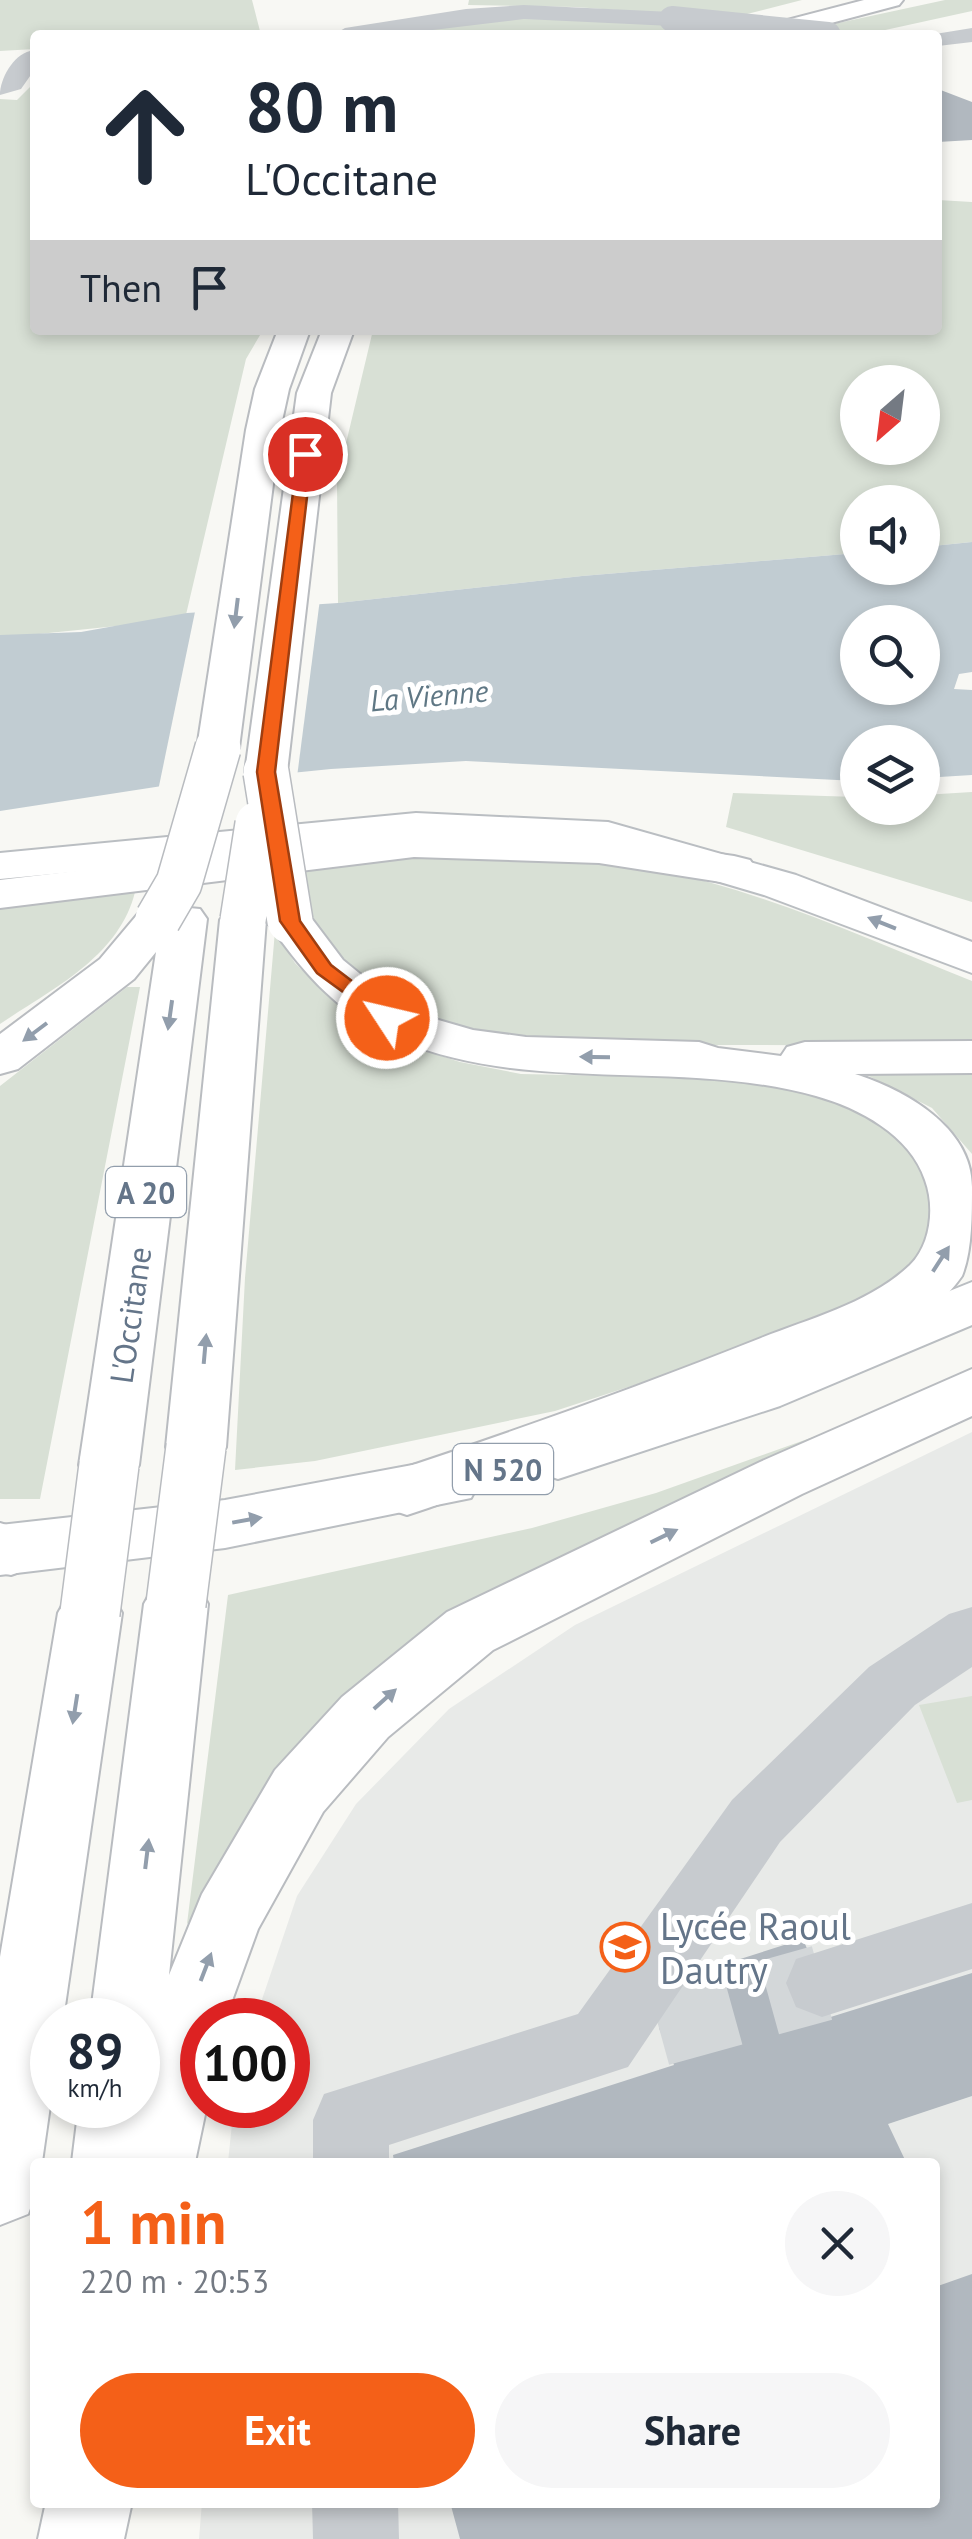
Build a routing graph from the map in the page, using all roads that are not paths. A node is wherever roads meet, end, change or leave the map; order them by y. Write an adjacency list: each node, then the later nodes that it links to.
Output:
1 (835, 0): 4 (main road)
2 (891, 0): 5 (main road)
3 (377, 30): 6 (street, bridge)
4 (723, 30)
5 (777, 30)
6 (779, 30)
7 (972, 35): 8 (street)
8 (942, 39)
9 (30, 58): 10 (street)
10 (0, 60)
11 (30, 61): 12 (street)
12 (0, 88)
13 (292, 335): 18 (main road, one-way to 18, bridge)
14 (336, 335): 19 (main road, bridge)
15 (0, 866): 16 (main road)
16 (734, 870): 17 (main road); 20 (main road, one-way to 16)
17 (0, 894)
18 (171, 919): 22 (main road, one-way to 22); 36 (main road, L'Occitane / A 20, one-way to 36, bridge)
19 (267, 921): 23 (main road, one-way to 19); 31 (main road, A 20, one-way to 19, bridge)
20 (972, 959)
21 (972, 1057): 23 (main road)
22 (0, 1058)
23 (662, 1058): 26 (main road, one-way to 23)
24 (972, 1302): 26 (main road, N 520)
25 (972, 1391): 34 (main road, one-way to 25)
26 (408, 1490): 27 (main road, N 520, one-way to 26)
27 (4, 1550)
28 (972, 1633): 35 (street)
29 (972, 1936): 30 (street)
30 (822, 1983)
31 (130, 1998)
32 (114, 2128): 33 (main road)
33 (110, 2158)
34 (158, 2158)
35 (351, 2158)
36 (0, 2186)
37 (69, 2508): 40 (main road)
38 (88, 2508): 41 (main road)
39 (356, 2508): 42 (street)
40 (66, 2539)
41 (82, 2539)
42 (356, 2539)

